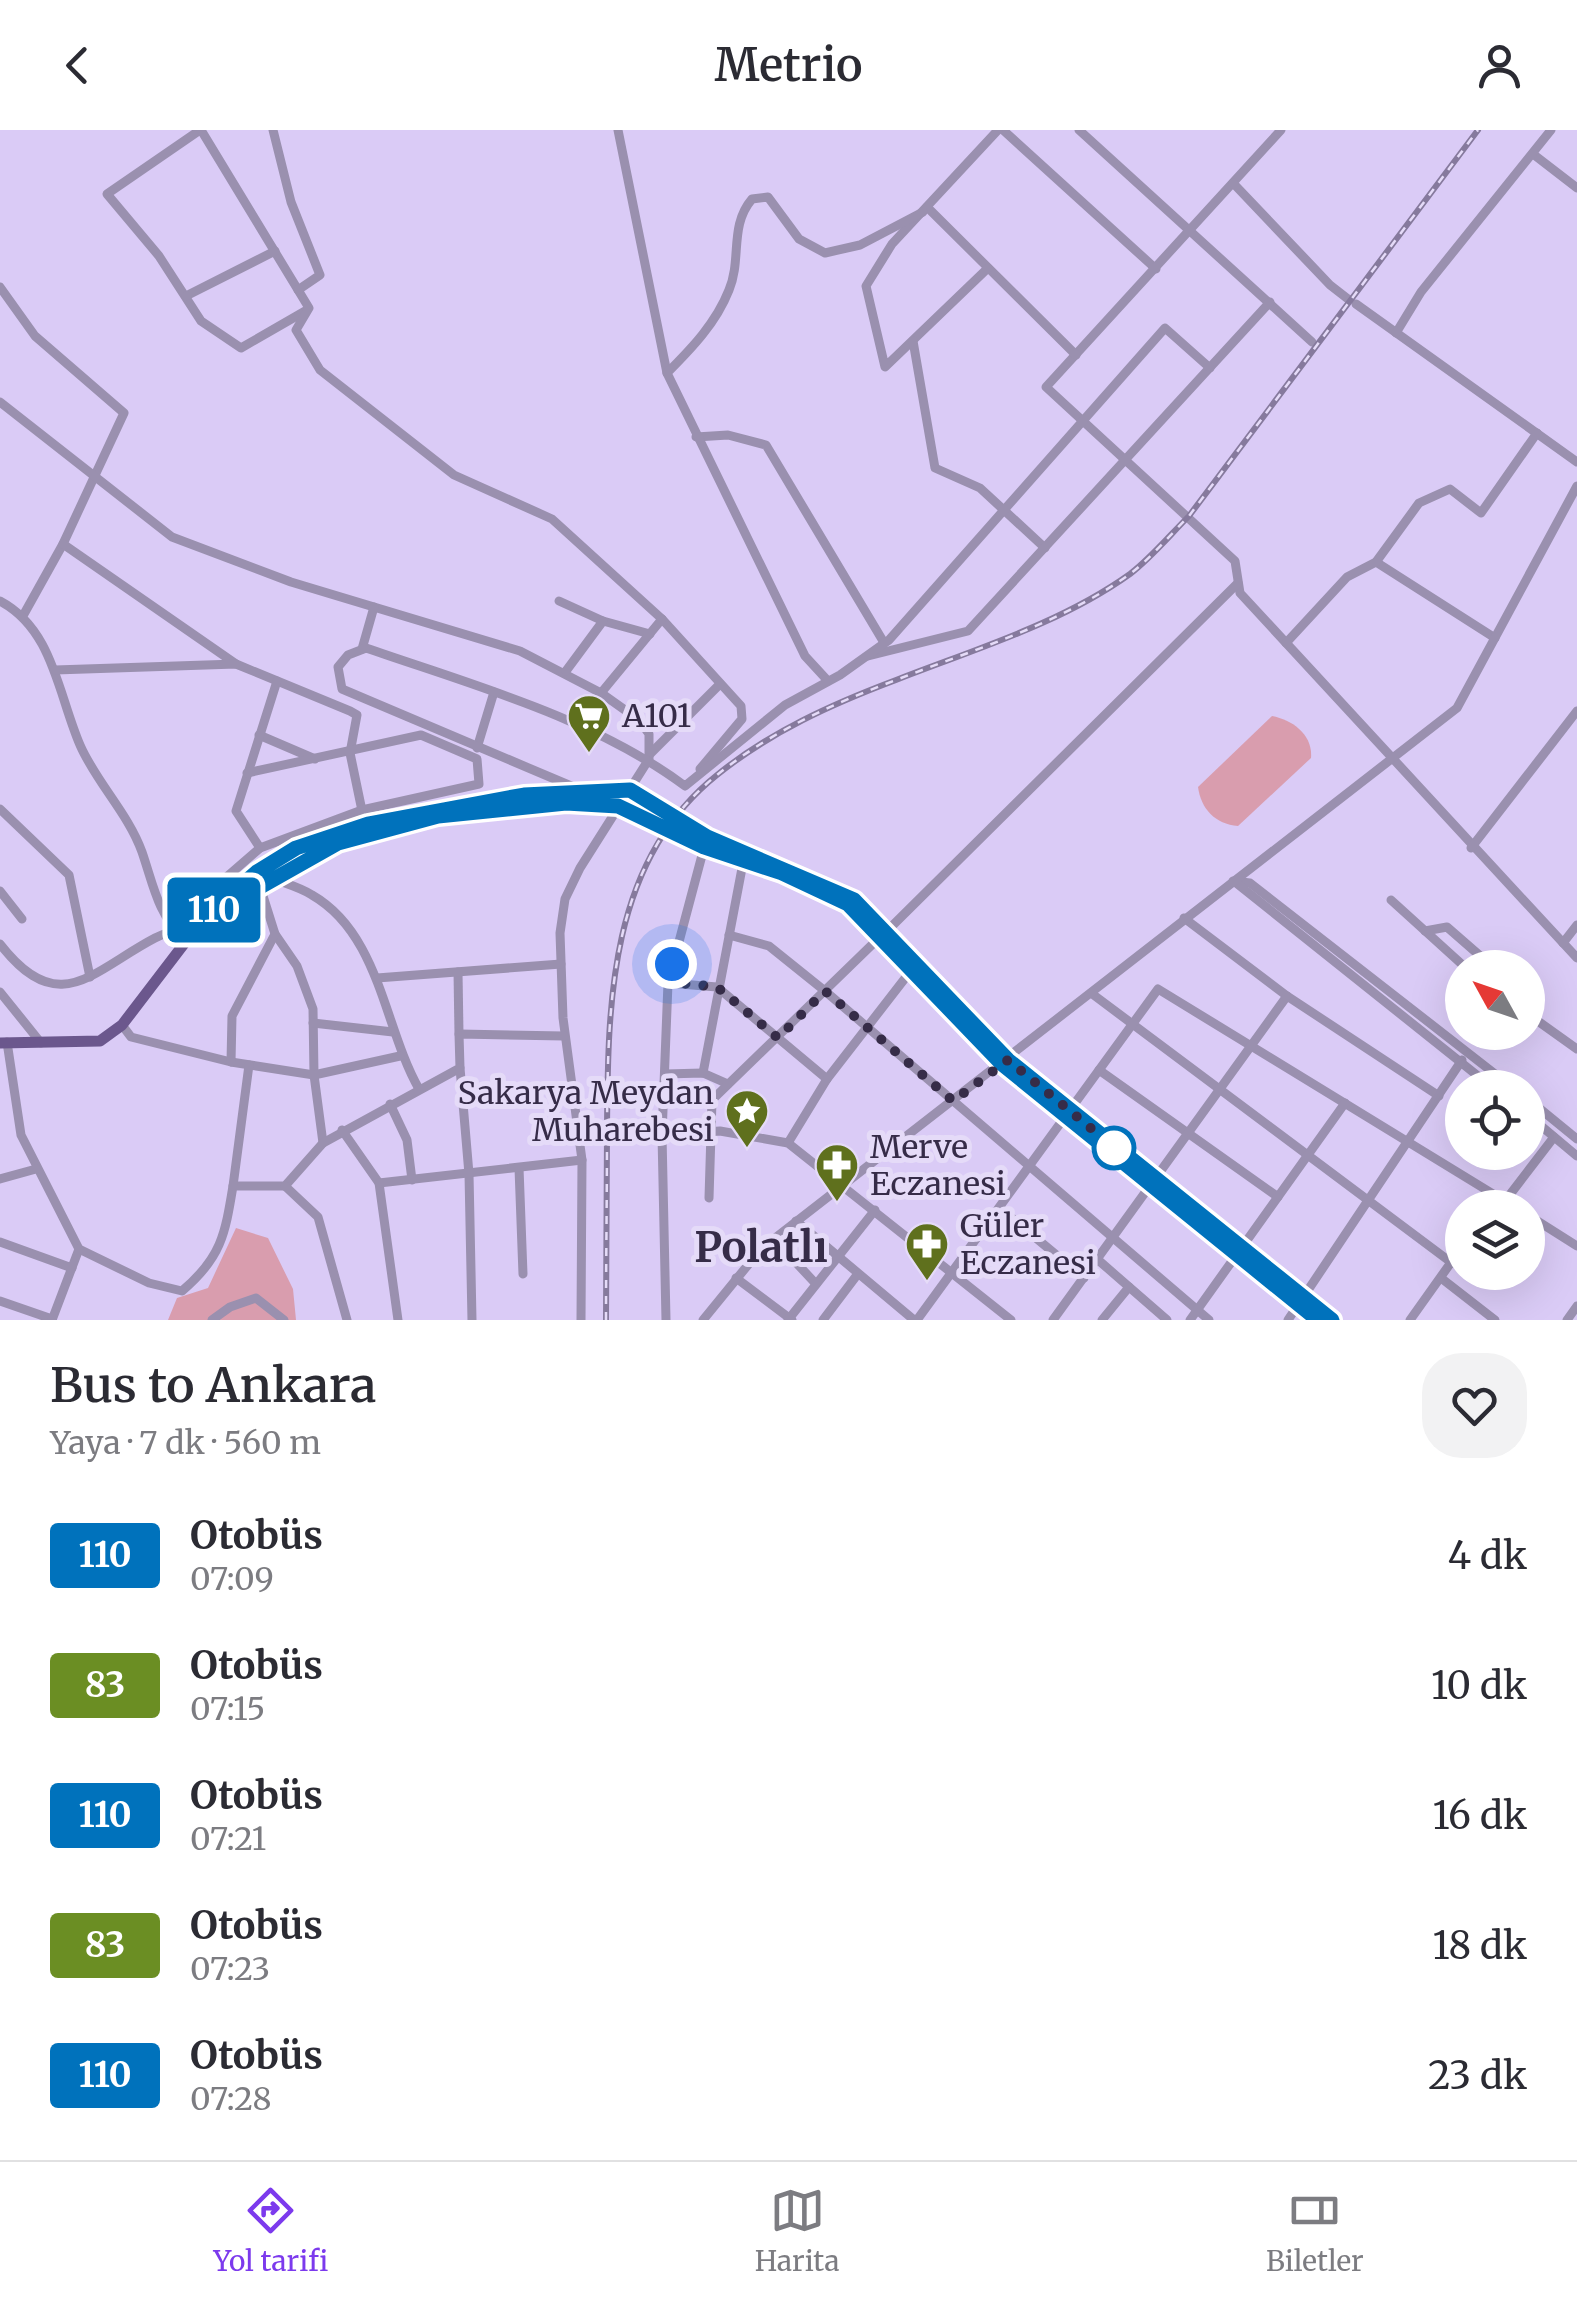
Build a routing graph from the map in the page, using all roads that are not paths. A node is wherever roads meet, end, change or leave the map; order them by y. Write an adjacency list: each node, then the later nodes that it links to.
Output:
1 (200, 130): 13 (street); 18 (street)
2 (272, 130): 17 (street)
3 (618, 130): 26 (street)
4 (1001, 130): 11 (street); 15 (street)
5 (1079, 130): 12 (street)
6 (1281, 130): 9 (street)
7 (1551, 130): 8 (street)
8 (1533, 154): 10 (street); 21 (street)
9 (1234, 182): 12 (street); 21 (street)
10 (1577, 188)
11 (925, 210): 14 (street); 22 (street); 26 (street)
12 (1192, 231): 15 (street); 19 (street)
13 (274, 251): 17 (street); 18 (street)
14 (988, 268): 22 (street); 24 (street)
15 (1156, 269): 24 (street)
16 (0, 287): 33 (street)
17 (298, 290): 20 (street)
18 (186, 296): 20 (street)
19 (1270, 302): 23 (street); 25 (street)
20 (309, 308): 44 (street)
21 (1396, 334): 29 (street)
22 (913, 341): 35 (street)
23 (1312, 342)
24 (1076, 355): 28 (street)
25 (1210, 368): 28 (street); 31 (street)
26 (668, 373): 30 (street)
27 (0, 402): 33 (street)
28 (1085, 420): 31 (street); 35 (street)
29 (1537, 432): 32 (street); 38 (street)
30 (696, 437): 48 (street); 56 (street)
31 (1128, 458): 37 (street); 39 (street)
32 (1577, 462)
33 (92, 475): 36 (street); 42 (street)
34 (1577, 486): 47 (street)
35 (1004, 509): 37 (street); 48 (street)
36 (63, 544): 43 (street); 52 (street)
37 (1046, 548): 51 (street)
38 (1376, 562): 47 (street); 49 (street)
39 (1238, 583): 49 (street); 92 (street)
40 (559, 601): 45 (street)
41 (0, 602): 43 (street)
42 (374, 607): 50 (street); 54 (street)
43 (24, 614): 53 (street)
44 (662, 620): 46 (street); 57 (street)
45 (603, 622): 46 (street); 54 (street)
46 (650, 634): 60 (street)
47 (1495, 638): 67 (street)
48 (884, 641): 51 (street)
49 (1286, 642): 67 (street)
50 (362, 648): 58 (street); 59 (street)
51 (865, 656): 56 (street)
52 (236, 664): 53 (street); 55 (street)
53 (55, 670): 90 (street)
54 (566, 672): 60 (street)
55 (277, 681): 61 (street); 63 (street)
56 (828, 682): 70 (street)
57 (720, 684): 66 (street); 70 (street)
58 (342, 689): 61 (street); 64 (street)
59 (494, 692): 64 (street); 66 (street)
60 (601, 693): 66 (street)
61 (336, 705): 65 (street)
62 (1577, 710): 79 (street)
63 (259, 735): 68 (street); 69 (street)
64 (477, 748): 72 (street)
65 (350, 753): 68 (street); 75 (street); 75 (street)
66 (650, 757): 70 (street); 71 (street)
67 (1394, 759): 79 (street); 83 (street)
68 (315, 760): 69 (street)
69 (246, 773): 78 (street)
70 (685, 786)
71 (630, 790): 72 (main road); 73 (street); 77 (main road)
72 (586, 792): 76 (main road)
73 (618, 806): 77 (main road); 82 (main road); 99 (street)
74 (0, 809): 102 (street)
75 (362, 810): 76 (street); 78 (street)
76 (365, 825): 81 (main road)
77 (705, 842): 80 (main road); 92 (main road); 104 (street)
78 (260, 848): 90 (street)
79 (1471, 848): 94 (street)
80 (743, 863): 92 (main road); 93 (street)
81 (258, 878): 82 (main road); 90 (main road); 91 (street)
82 (271, 878): 103 (street)
83 (1233, 881): 86 (street); 123 (street); 127 (street)
84 (0, 891): 87 (street)
85 (1391, 900): 89 (street)
86 (1184, 918): 108 (street); 109 (street)
87 (22, 919)
88 (1577, 925): 94 (street)
89 (1425, 931): 96 (street); 97 (street)
90 (176, 932): 102 (street); 111 (main road)
91 (276, 934): 110 (street); 125 (street)
92 (884, 934): 100 (main road); 106 (street); 126 (main road)
93 (729, 935): 105 (street); 106 (street)
94 (1562, 943): 98 (street)
95 (0, 944): 102 (street)
96 (1446, 950)
97 (1473, 950)
98 (1575, 953)
99 (561, 964): 101 (street); 117 (street)
100 (913, 968): 114 (street); 126 (main road)
101 (458, 972): 103 (street); 116 (street)
102 (90, 977)
103 (377, 978): 115 (street)
104 (668, 982): 105 (street); 135 (street)
105 (717, 987): 118 (street); 133 (street)
106 (825, 991): 114 (street); 118 (street)
107 (0, 992): 120 (street)
108 (1091, 993): 112 (street); 126 (street)
109 (1287, 996): 121 (street); 140 (street)
110 (313, 1023): 115 (street); 134 (street)
111 (122, 1024): 120 (main road); 125 (street)
112 (1130, 1026): 121 (street); 130 (street); 139 (street)
113 (1545, 1026): 122 (street)
114 (868, 1027): 136 (street); 141 (street)
115 (393, 1032): 124 (street)
116 (459, 1034): 117 (street); 129 (street)
117 (564, 1036): 158 (street)
118 (778, 1038): 136 (street); 137 (street)
119 (3, 1042): 120 (main road); 161 (street)
120 (40, 1043)
121 (1253, 1048): 139 (street); 142 (street)
122 (1577, 1050)
123 (1469, 1052): 127 (street); 132 (street)
124 (400, 1056): 134 (street); 138 (street)
125 (231, 1062): 128 (street)
126 (1005, 1062): 141 (street); 145 (main road)
127 (1461, 1062): 131 (street); 140 (street)
128 (248, 1065): 134 (street); 168 (street)
129 (460, 1068): 138 (street); 162 (street)
130 (1098, 1070): 145 (street); 149 (street)
131 (1471, 1070)
132 (1491, 1070)
133 (702, 1072): 135 (street); 137 (street)
134 (314, 1074): 154 (street)
135 (665, 1074): 150 (street)
136 (827, 1079): 155 (street)
137 (728, 1084): 148 (street)
138 (419, 1089): 143 (street)
139 (1220, 1092): 149 (street); 156 (street)
140 (1438, 1096): 152 (street)
141 (953, 1101): 160 (street); 167 (street)
142 (1345, 1103): 152 (street); 156 (street)
143 (390, 1104): 147 (street); 164 (street)
144 (1545, 1113): 153 (street)
145 (1067, 1115): 160 (street); 166 (main road)
146 (1545, 1129): 151 (street)
147 (342, 1130): 154 (street); 165 (street)
148 (708, 1131): 150 (street); 155 (street); 173 (street)
149 (1190, 1132): 166 (street); 172 (street)
150 (662, 1135): 210 (street)
151 (1554, 1137): 157 (street); 171 (street)
152 (1408, 1138): 170 (street); 174 (street)
153 (1577, 1139)
154 (324, 1143): 169 (street)
155 (788, 1143): 167 (street)
156 (1308, 1154): 172 (street); 174 (street)
157 (1577, 1156)
158 (582, 1160): 159 (street); 209 (street)
159 (519, 1168): 162 (street); 191 (street)
160 (1030, 1168): 175 (street); 179 (street)
161 (36, 1169): 163 (street); 182 (street)
162 (469, 1174): 164 (street); 208 (street)
163 (0, 1179)
164 (412, 1180): 165 (street)
165 (379, 1183): 207 (street)
166 (1152, 1183): 179 (street); 183 (main road)
167 (844, 1184): 176 (street); 177 (street)
168 (234, 1186): 169 (street); 182 (street)
169 (285, 1186): 206 (street)
170 (1489, 1190)
171 (1509, 1190)
172 (1278, 1196): 183 (street)
173 (709, 1198)
174 (1366, 1200): 185 (street); 199 (street)
175 (1000, 1208): 189 (street); 194 (street)
176 (875, 1210): 186 (street); 189 (street)
177 (796, 1221): 186 (street); 193 (street)
178 (1545, 1226): 181 (street)
179 (1113, 1239): 187 (street); 201 (street)
180 (0, 1242): 188 (street)
181 (1577, 1246)
182 (79, 1249): 188 (street)
183 (1239, 1252): 199 (main road); 201 (street)
184 (788, 1255): 196 (street)
185 (1445, 1257)
186 (836, 1258): 192 (street); 196 (street)
187 (1098, 1259): 194 (street); 197 (street)
188 (72, 1268): 203 (street)
189 (952, 1270): 213 (street); 214 (street)
190 (1445, 1271): 195 (street)
191 (522, 1274)
192 (858, 1275): 212 (street); 213 (street)
193 (736, 1278): 202 (street); 211 (street)
194 (1084, 1278): 215 (street)
195 (1440, 1278): 223 (street); 224 (street)
196 (816, 1284): 202 (street)
197 (1129, 1287): 216 (street); 217 (street)
198 (0, 1301): 203 (street)
199 (1302, 1301): 220 (street); 221 (main road); 222 (main road)
200 (1577, 1306): 225 (street)
201 (1197, 1310): 218 (street); 219 (street)
202 (790, 1319)
203 (52, 1320)
204 (212, 1320): 205 (street)
205 (284, 1320)
206 (347, 1320)
207 (398, 1320)
208 (472, 1320)
209 (581, 1320)
210 (666, 1320)
211 (703, 1320)
212 (822, 1320)
213 (916, 1320)
214 (1010, 1320)
215 (1053, 1320)
216 (1102, 1320)
217 (1167, 1320)
218 (1190, 1320)
219 (1209, 1320)
220 (1288, 1320)
221 (1318, 1320)
222 (1332, 1320)
223 (1410, 1320)
224 (1495, 1320)
225 (1567, 1320)

